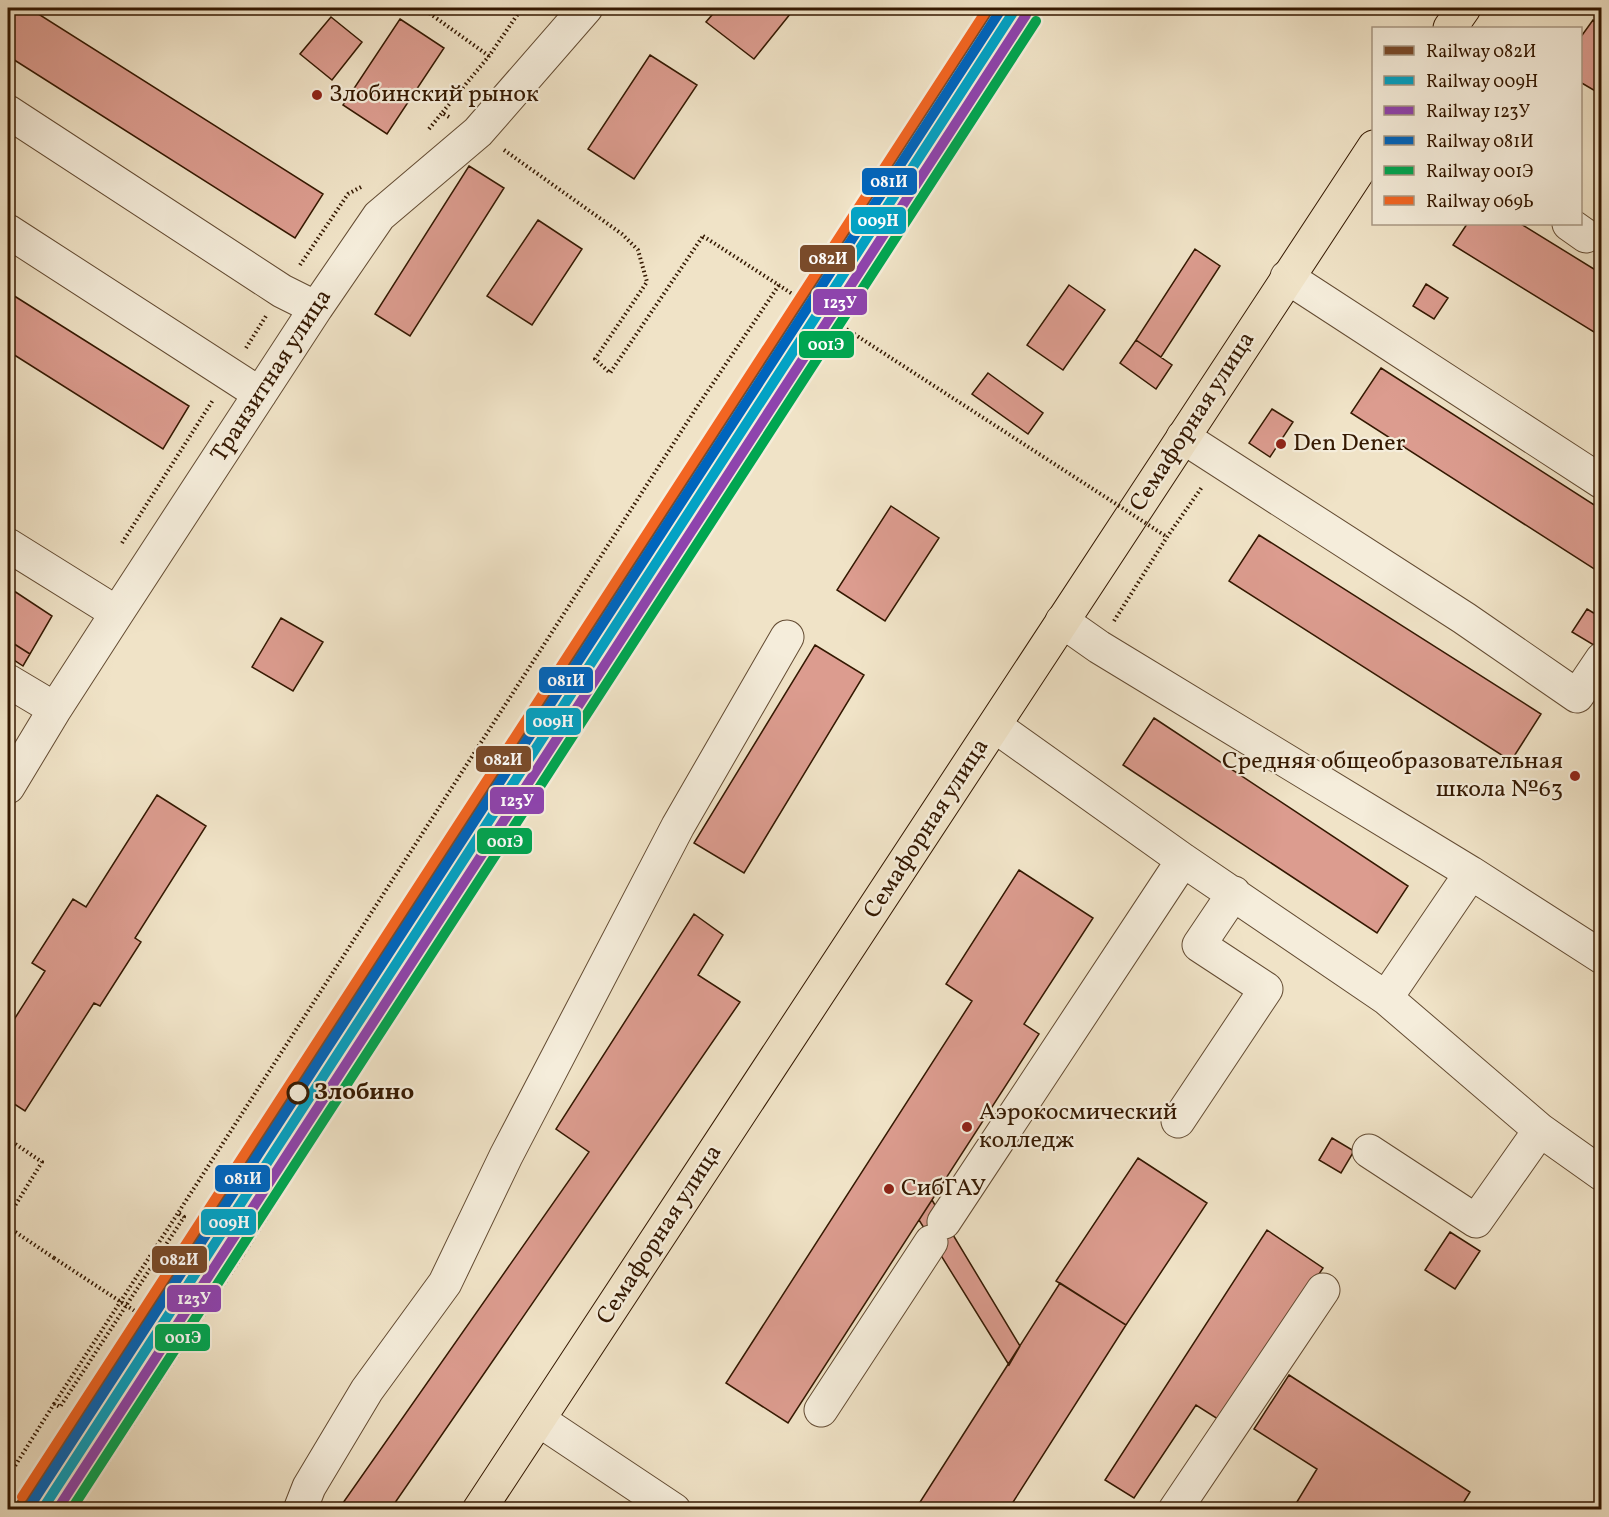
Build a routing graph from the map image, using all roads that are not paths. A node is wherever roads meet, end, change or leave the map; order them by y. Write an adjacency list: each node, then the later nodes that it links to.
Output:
1 (586, 8): 8 (street, Транзитная улица)
2 (1464, 8): 3 (highway)
3 (1451, 27)
4 (8, 112): 8 (street)
5 (1372, 150): 7 (highway, Семафорная улица)
6 (8, 231): 9 (street)
7 (1287, 278): 10 (highway, Семафорная улица); 11 (street)
8 (316, 308): 9 (street, Транзитная улица)
9 (260, 394): 13 (street, Транзитная улица)
10 (1183, 437): 14 (highway, Семафорная улица); 16 (street)
11 (1602, 482)
12 (8, 545): 13 (street)
13 (117, 613): 18 (street, Транзитная улица)
14 (1062, 621): 19 (highway, Семафорная улица); 22 (street)
15 (787, 637): 33 (street)
16 (1602, 659)
17 (8, 681): 18 (street)
18 (55, 709): 20 (street, Транзитная улица)
19 (994, 726): 21 (street); 32 (highway, Семафорная улица)
20 (12, 768)
21 (1183, 860): 23 (street); 31 (street)
22 (1471, 873): 24 (street); 25 (street)
23 (1234, 893): 25 (street); 26 (street)
24 (1602, 957)
25 (1386, 998): 27 (street)
26 (1178, 1121)
27 (1540, 1130): 28 (street); 29 (street)
28 (1368, 1151)
29 (1602, 1174)
30 (1323, 1290): 36 (street)
31 (821, 1410)
32 (539, 1420): 34 (highway, Семафорная улица); 35 (street)
33 (300, 1509)
34 (479, 1509)
35 (674, 1509)
36 (1175, 1509)

